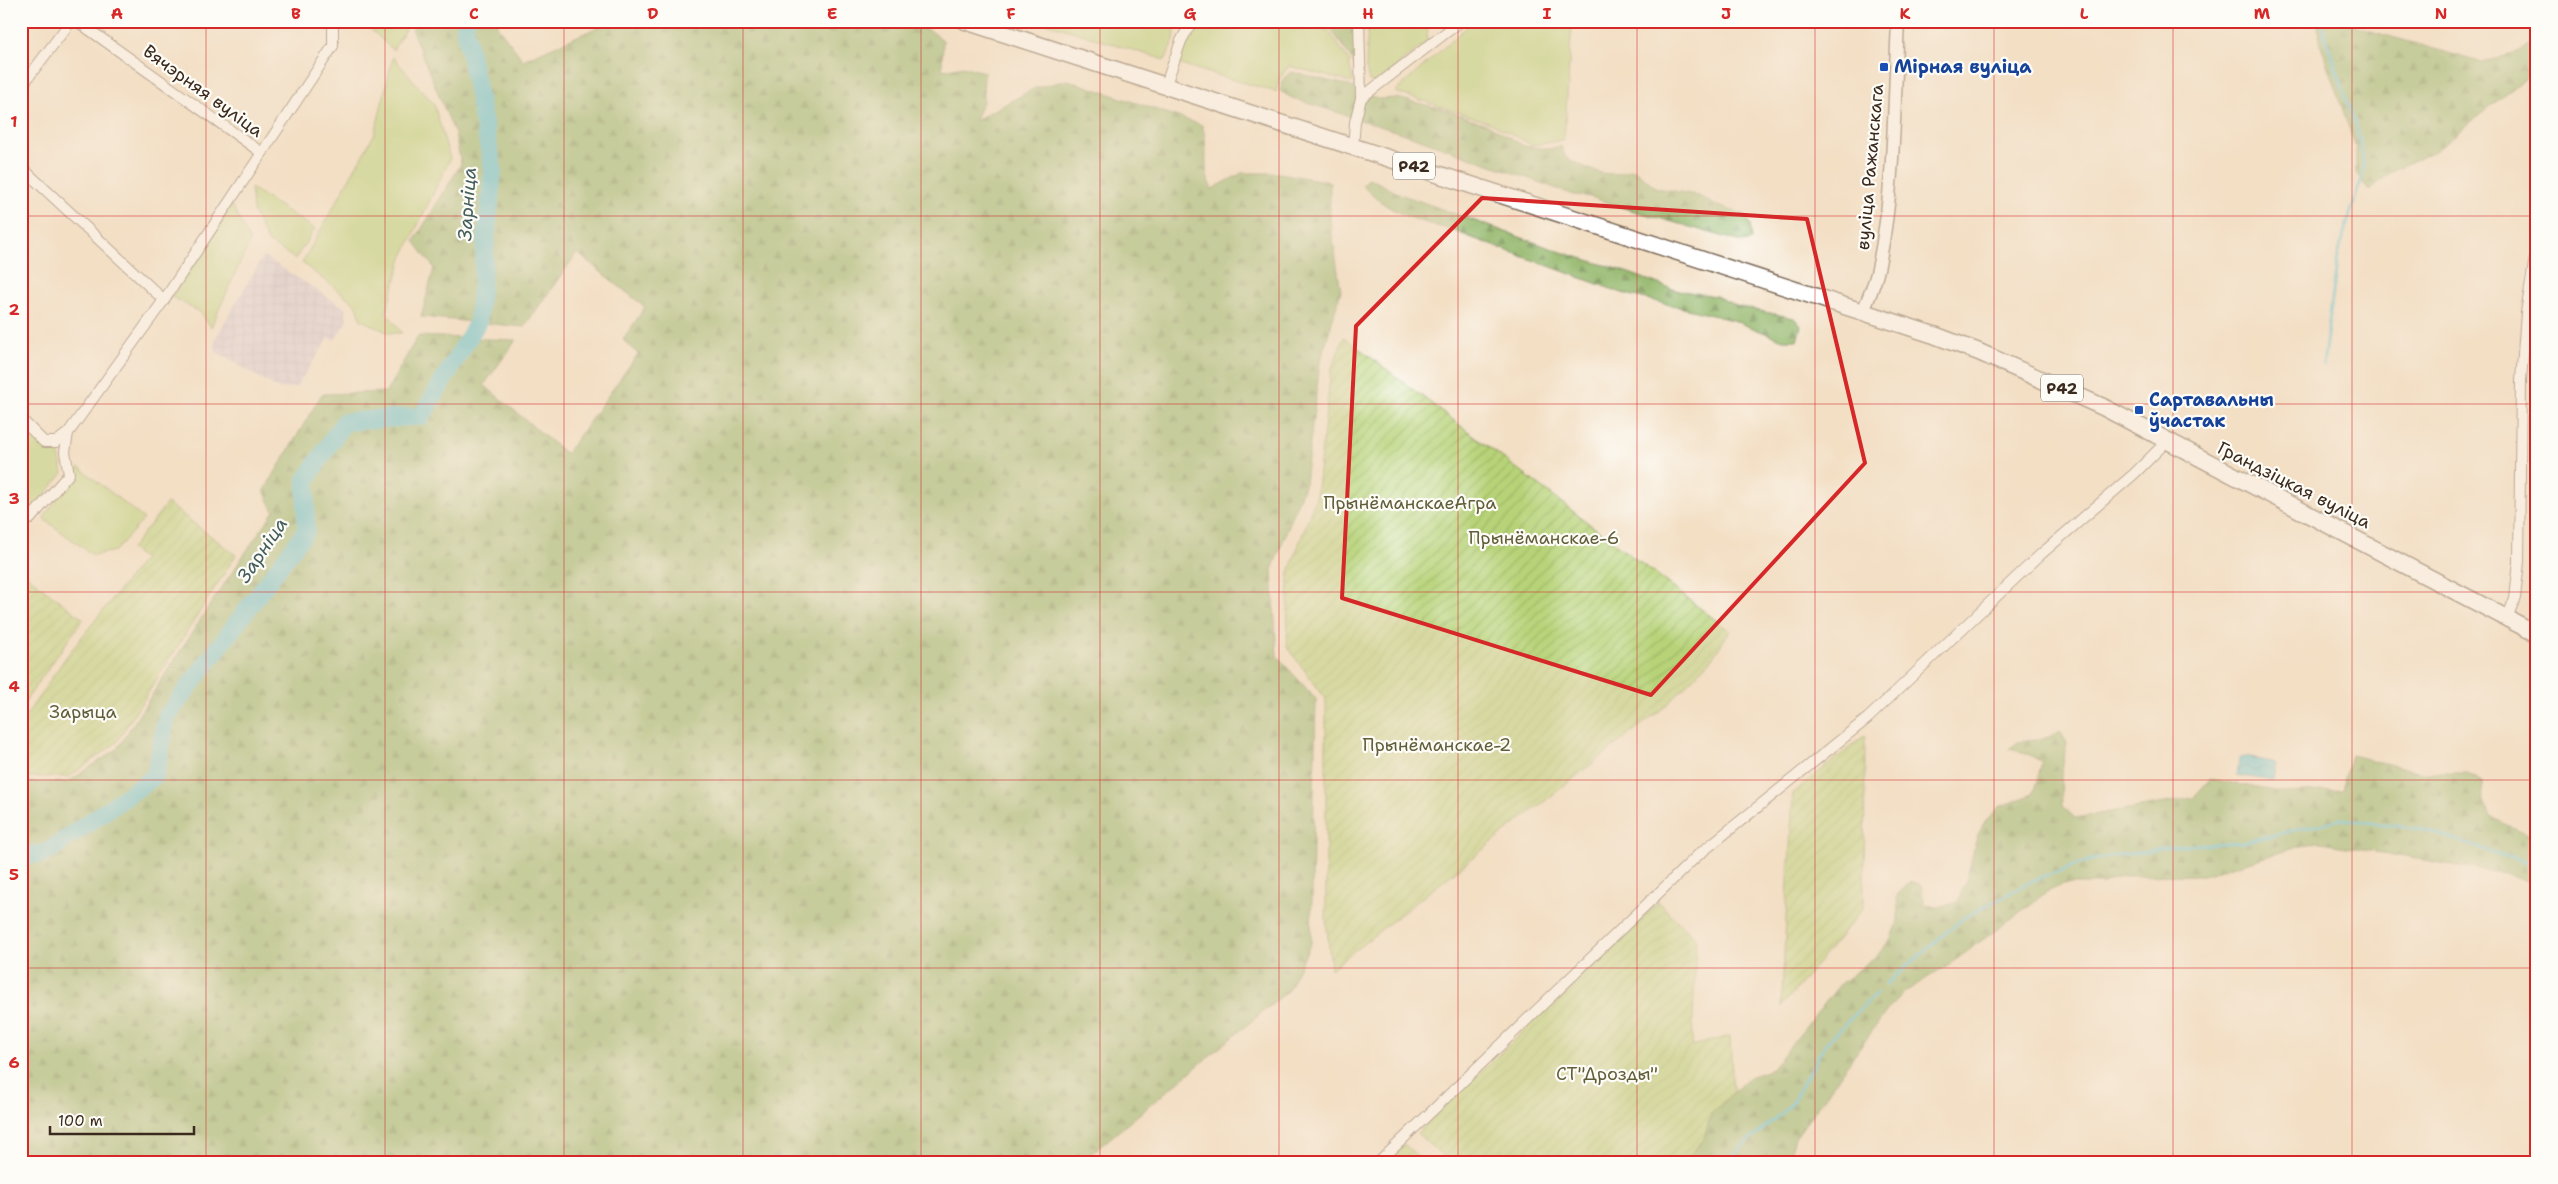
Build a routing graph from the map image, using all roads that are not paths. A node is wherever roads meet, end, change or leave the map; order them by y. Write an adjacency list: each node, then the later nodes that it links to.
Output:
1 (71, 21): 11 (street)
2 (78, 21): 15 (street, Вячэрняя вуліца)
3 (333, 21): 15 (street)
4 (965, 21): 12 (main road, Р42)
5 (1182, 21): 10 (street)
6 (1192, 21): 10 (street)
7 (1359, 21): 13 (street)
8 (1461, 21): 13 (street)
9 (1898, 21): 19 (street, вуліца Ражанскага)
10 (1181, 41): 12 (street)
11 (21, 87)
12 (1165, 87): 14 (main road, Р42)
13 (1361, 98): 14 (street)
14 (1353, 147): 19 (main road, Р42)
15 (262, 153): 18 (street)
16 (21, 167): 18 (street)
17 (2537, 245): 24 (street)
18 (164, 300): 21 (street)
19 (1863, 312): 22 (main road, Грандзіцкая вуліца / Р42)
20 (21, 419): 21 (street)
21 (68, 433): 23 (street)
22 (2167, 441): 24 (main road, Грандзіцкая вуліца / Р42); 26 (street)
23 (30, 519)
24 (2507, 618): 25 (main road, Грандзіцкая вуліца / Р42)
25 (2537, 634)
26 (1378, 1163)

